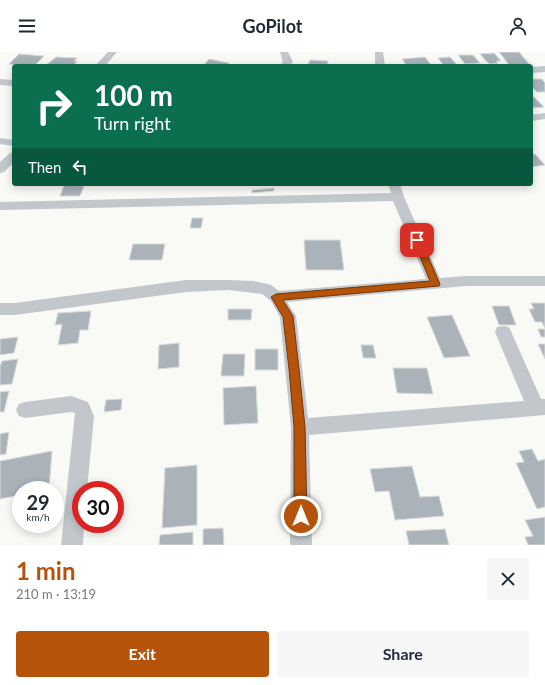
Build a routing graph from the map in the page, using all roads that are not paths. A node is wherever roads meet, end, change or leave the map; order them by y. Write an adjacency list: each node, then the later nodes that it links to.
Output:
1 (113, 52): 4 (street)
2 (284, 52): 5 (street)
3 (379, 52): 6 (street)
4 (102, 64)
5 (286, 64)
6 (380, 64)
7 (545, 69): 8 (street)
8 (533, 70)
9 (0, 82): 10 (street)
10 (12, 83)
11 (545, 116): 12 (street)
12 (533, 118)
13 (0, 141): 14 (street)
14 (12, 143)
15 (12, 157): 16 (street)
16 (0, 169)
17 (395, 186): 18 (street)
18 (398, 197): 19 (street); 21 (street)
19 (0, 206)
20 (545, 281): 21 (street)
21 (436, 284): 22 (street)
22 (276, 297): 23 (street); 27 (street)
23 (0, 309)
24 (503, 332): 25 (street)
25 (541, 407): 27 (street)
26 (25, 410): 28 (street)
27 (300, 427): 29 (street)
28 (72, 545)
29 (301, 545)

